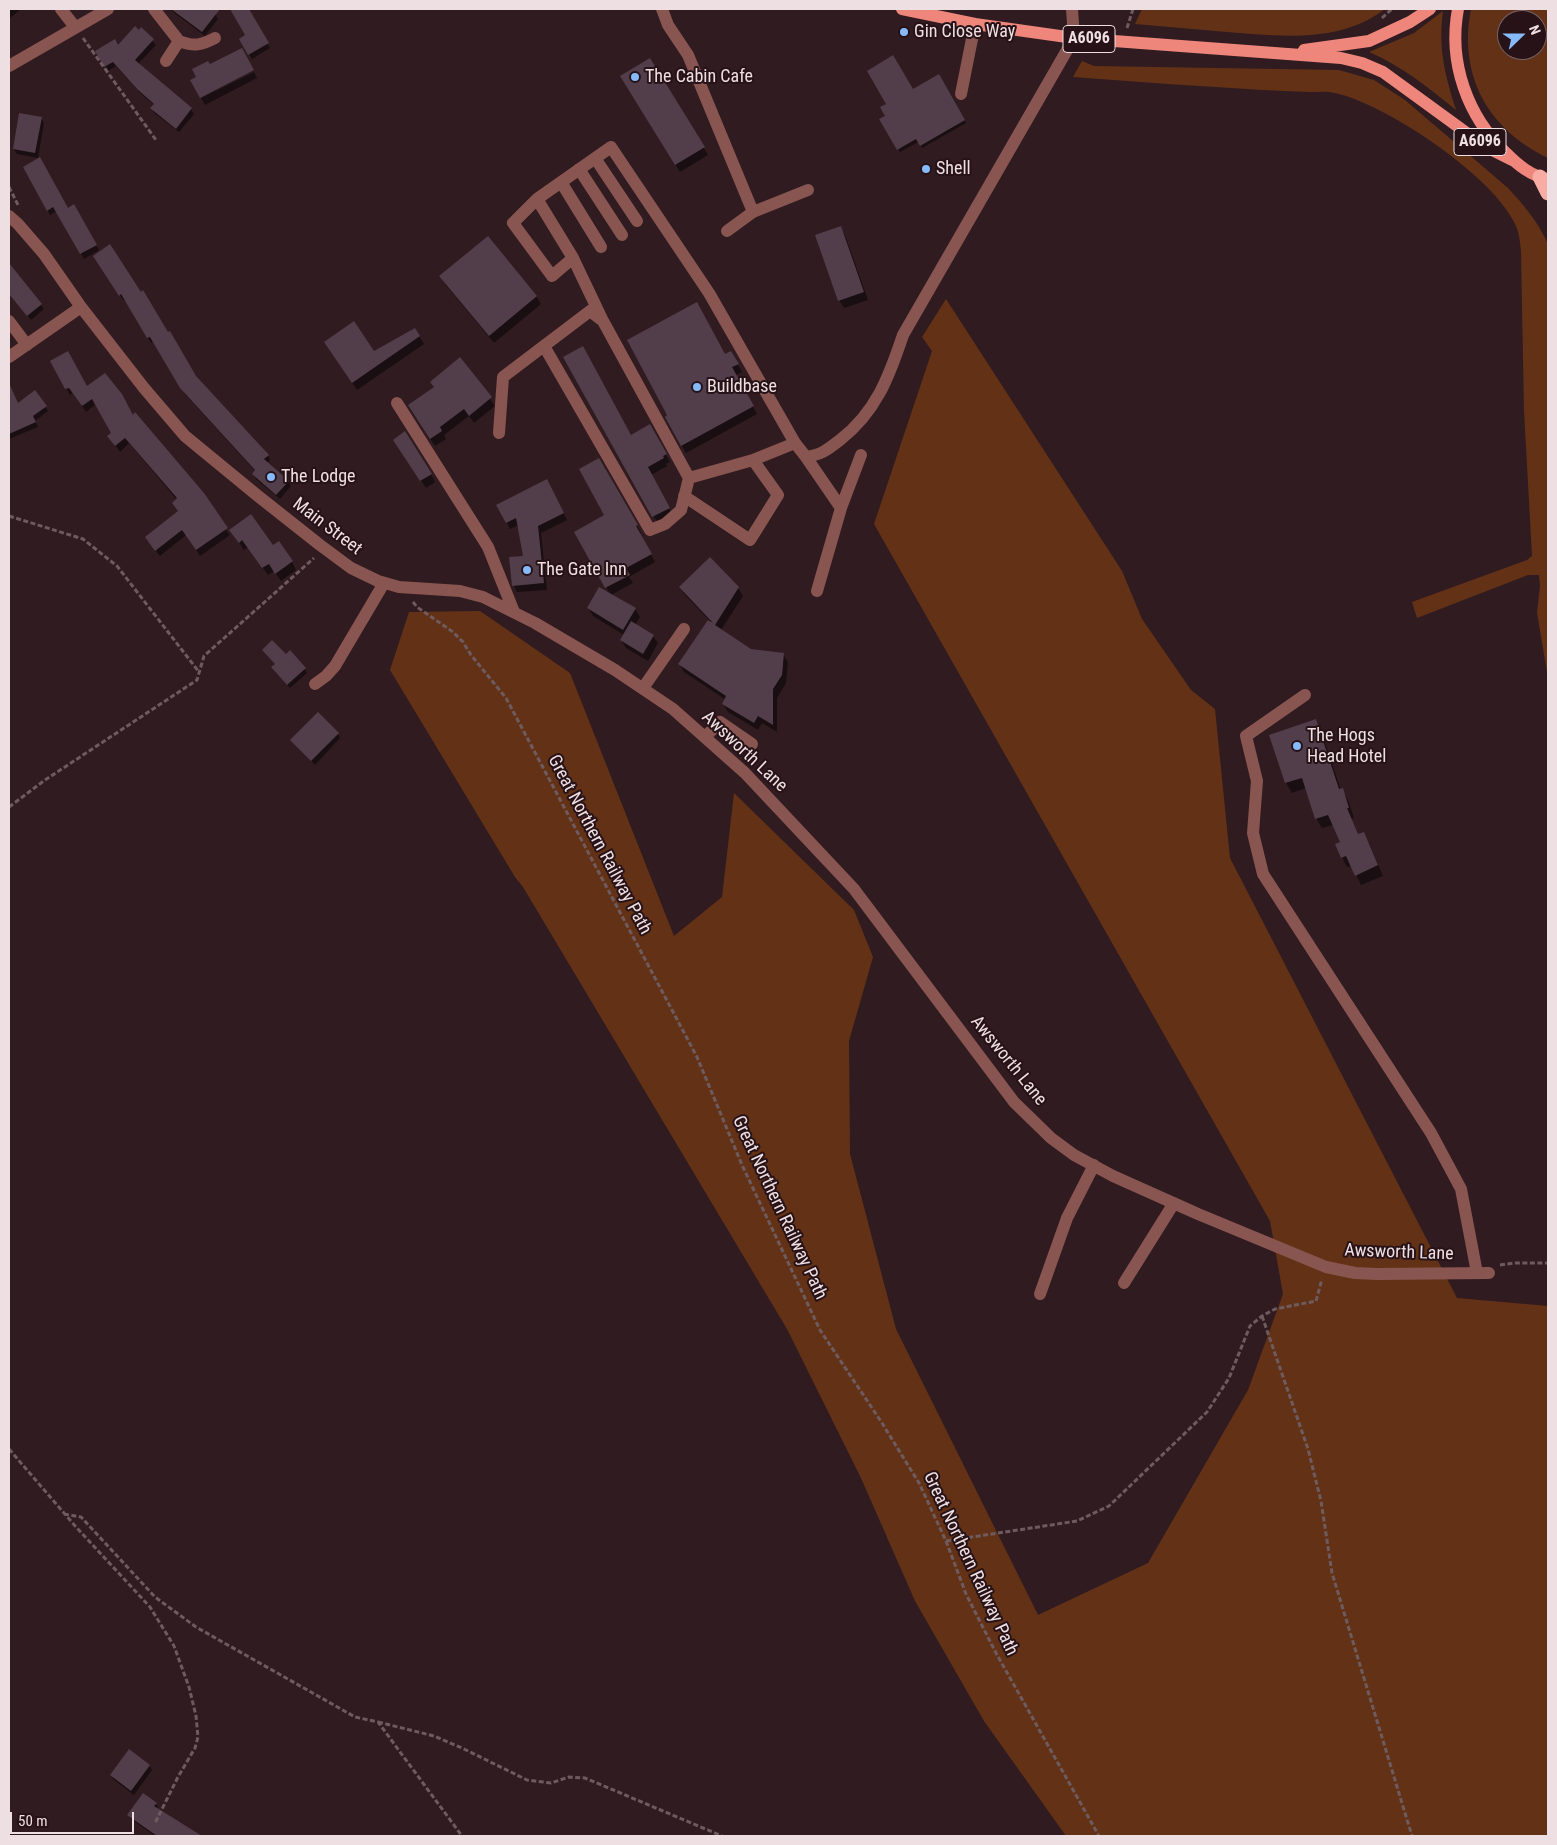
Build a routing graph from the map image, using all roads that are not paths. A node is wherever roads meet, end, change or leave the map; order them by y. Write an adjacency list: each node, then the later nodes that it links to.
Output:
1 (61, 9): 10 (street)
2 (108, 9): 10 (street)
3 (154, 9): 13 (street)
4 (662, 9): 26 (street)
5 (902, 9): 9 (main road, A6096)
6 (1072, 9): 12 (street)
7 (1430, 9): 14 (main road, A6096)
8 (1458, 9): 19 (main road)
9 (975, 24): 12 (main road, A6096); 17 (street)
10 (76, 27): 16 (street)
11 (215, 38): 13 (street)
12 (1074, 38): 14 (main road, A6096); 43 (street)
13 (180, 41): 15 (street)
14 (1279, 54): 19 (main road, A6096)
15 (166, 61)
16 (10, 67)
17 (961, 94)
18 (595, 158): 20 (street); 28 (street); 41 (street)
19 (1514, 160): 21 (main road)
20 (579, 170): 22 (street); 30 (street)
21 (1544, 178): 24 (highway)
22 (561, 182): 25 (street); 31 (street)
23 (808, 190): 26 (street)
24 (1548, 193)
25 (537, 199): 32 (street); 32 (street)
26 (753, 212): 29 (street)
27 (9, 216): 33 (street, Main Street)
28 (637, 221)
29 (727, 232)
30 (622, 236)
31 (601, 247)
32 (573, 258): 34 (street)
33 (81, 307): 36 (street); 48 (street, Main Street)
34 (603, 321): 37 (street); 45 (street)
35 (9, 322): 36 (street)
36 (27, 345): 38 (street)
37 (544, 346): 40 (street); 46 (street)
38 (9, 357)
39 (397, 403): 50 (street)
40 (499, 434)
41 (795, 442): 43 (street); 44 (street)
42 (861, 456): 47 (street)
43 (806, 457): 47 (street)
44 (753, 460): 45 (street); 46 (street)
45 (688, 478): 46 (street)
46 (684, 496)
47 (841, 508): 49 (street)
48 (384, 583): 50 (street, Main Street); 53 (street)
49 (817, 591)
50 (514, 612): 52 (street, Main Street)
51 (684, 629): 54 (street)
52 (615, 670): 54 (street, Awsworth Lane)
53 (315, 684)
54 (643, 688): 56 (street, Awsworth Lane)
55 (1305, 695): 59 (street, Awsworth Lane)
56 (705, 737): 57 (street); 58 (street, Awsworth Lane)
57 (752, 744)
58 (1094, 1165): 59 (street, Awsworth Lane); 61 (street)
59 (1174, 1203): 60 (street)
60 (1124, 1283)
61 (1040, 1294)

